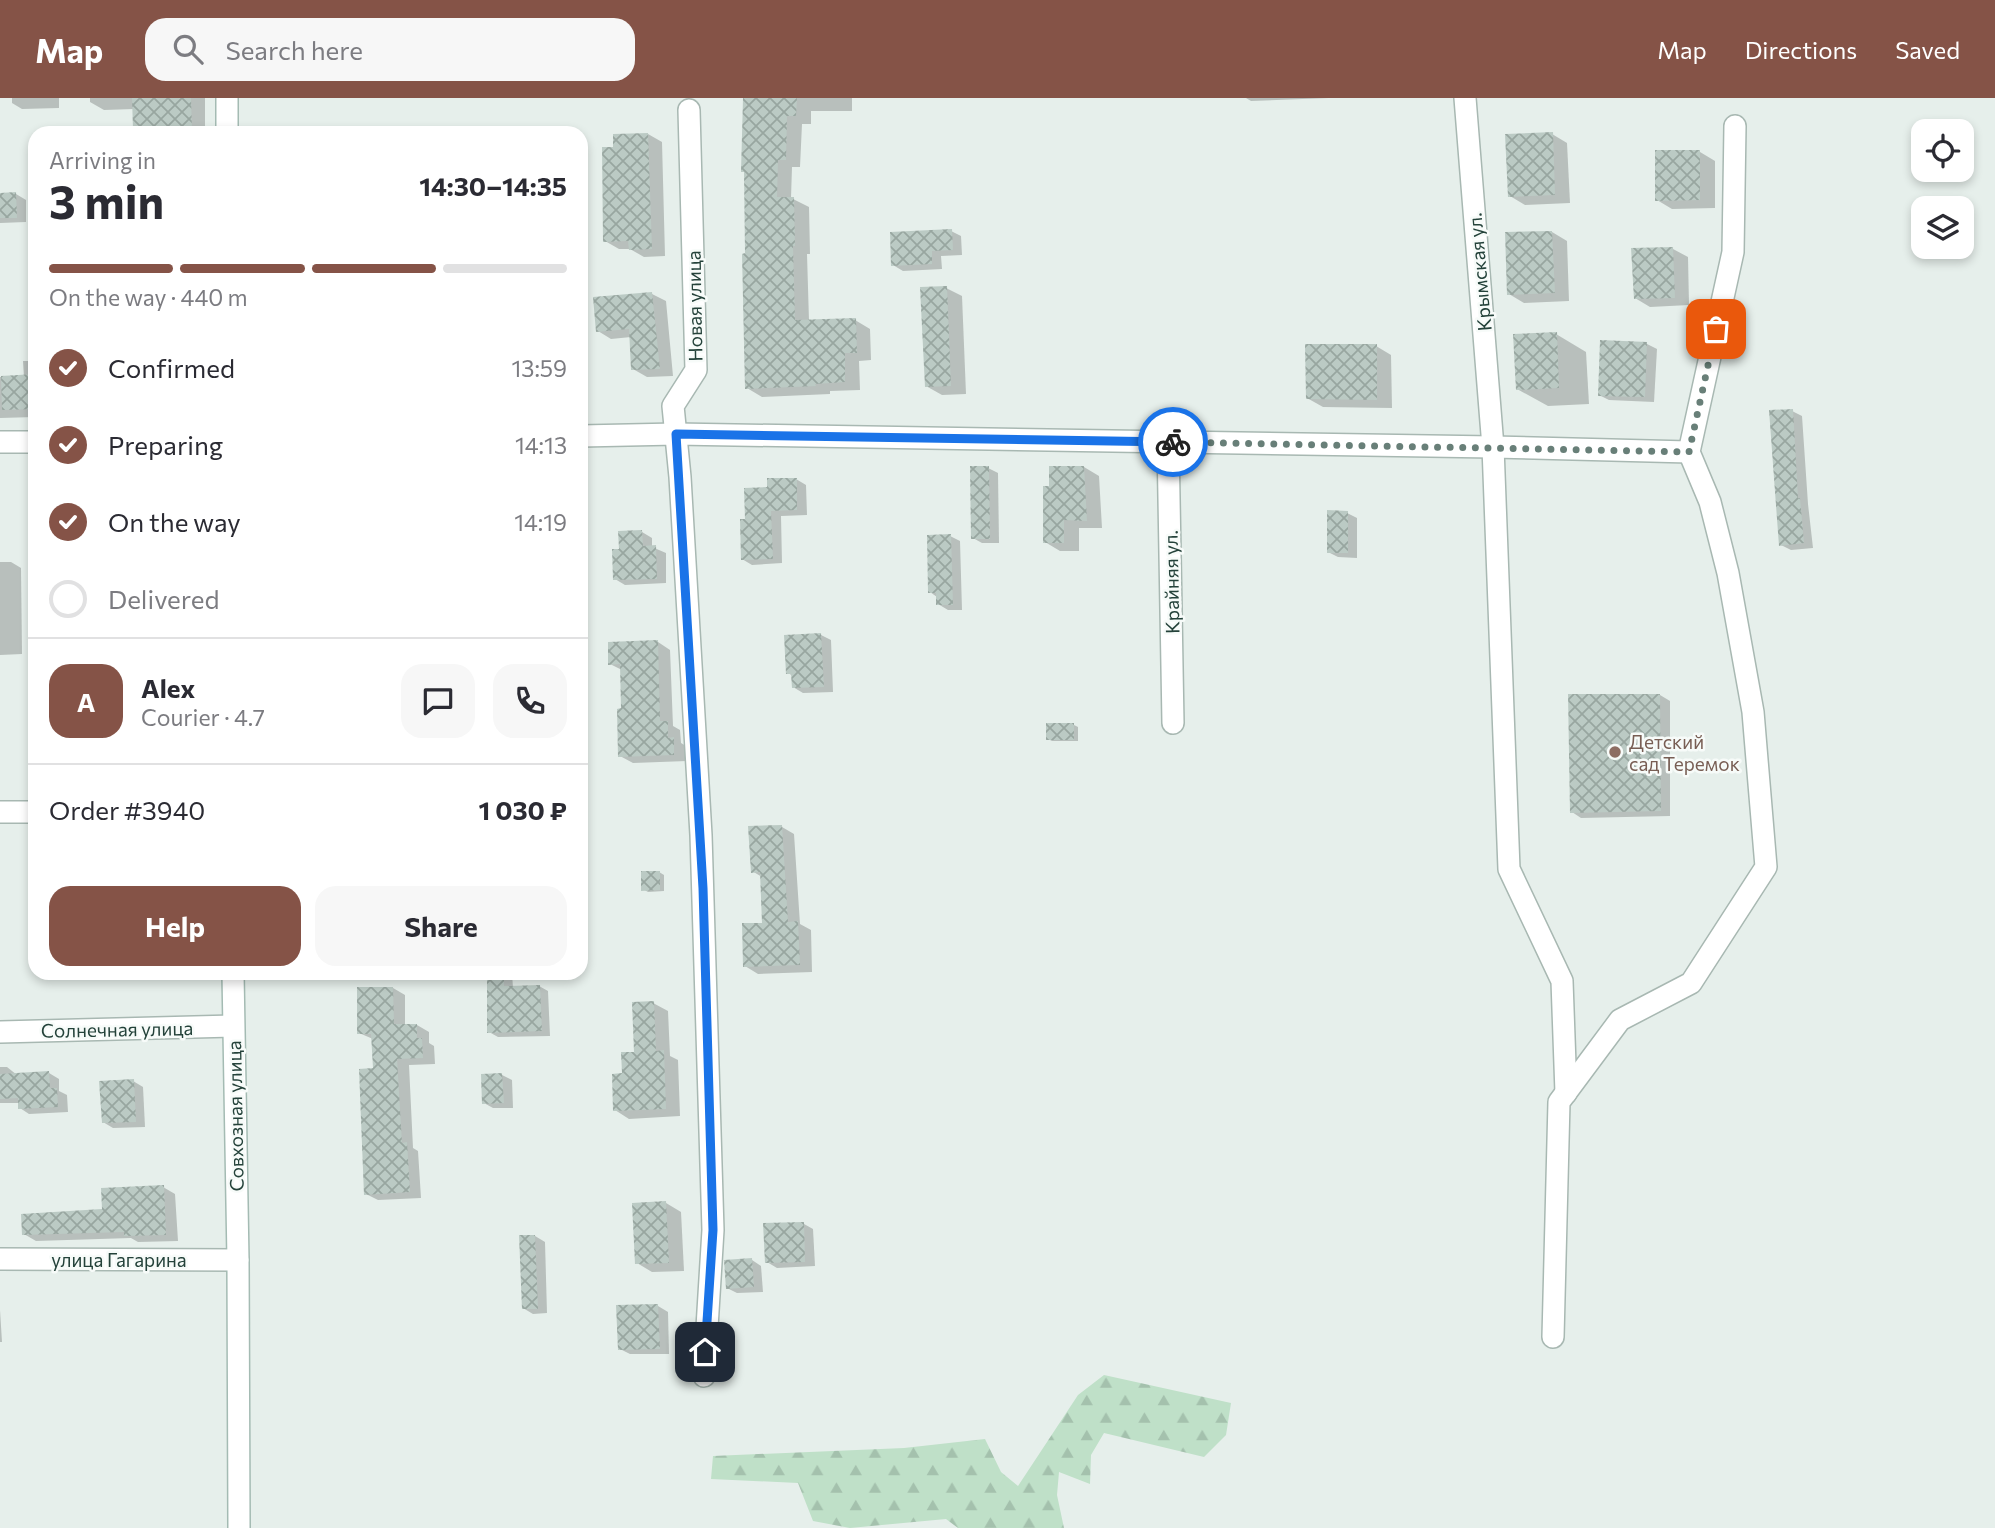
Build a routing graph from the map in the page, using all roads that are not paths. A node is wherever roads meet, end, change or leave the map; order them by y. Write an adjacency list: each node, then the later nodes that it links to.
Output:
1 (227, 98): 4 (street)
2 (1465, 98): 11 (street, Крымская ул.)
3 (690, 110): 6 (street, Новая улица)
4 (228, 126)
5 (1735, 126): 12 (street)
6 (676, 434): 7 (street); 10 (street); 23 (street, Новая улица)
7 (588, 436)
8 (0, 442): 9 (street)
9 (28, 442)
10 (1168, 442): 11 (street); 13 (street, Крайняя ул.)
11 (1493, 447): 12 (street); 19 (street, Крымская ул.)
12 (1689, 452): 19 (street)
13 (1173, 723)
14 (0, 812): 15 (street)
15 (28, 812)
16 (233, 980): 17 (street, Совхозная улица)
17 (233, 1027): 18 (street, Солнечная улица); 21 (street, Совхозная улица)
18 (0, 1032)
19 (1566, 1093): 22 (street)
20 (0, 1259): 21 (street, улица Гагарина)
21 (238, 1260): 24 (street, Совхозная улица)
22 (1553, 1338)
23 (704, 1376)
24 (239, 1528)

